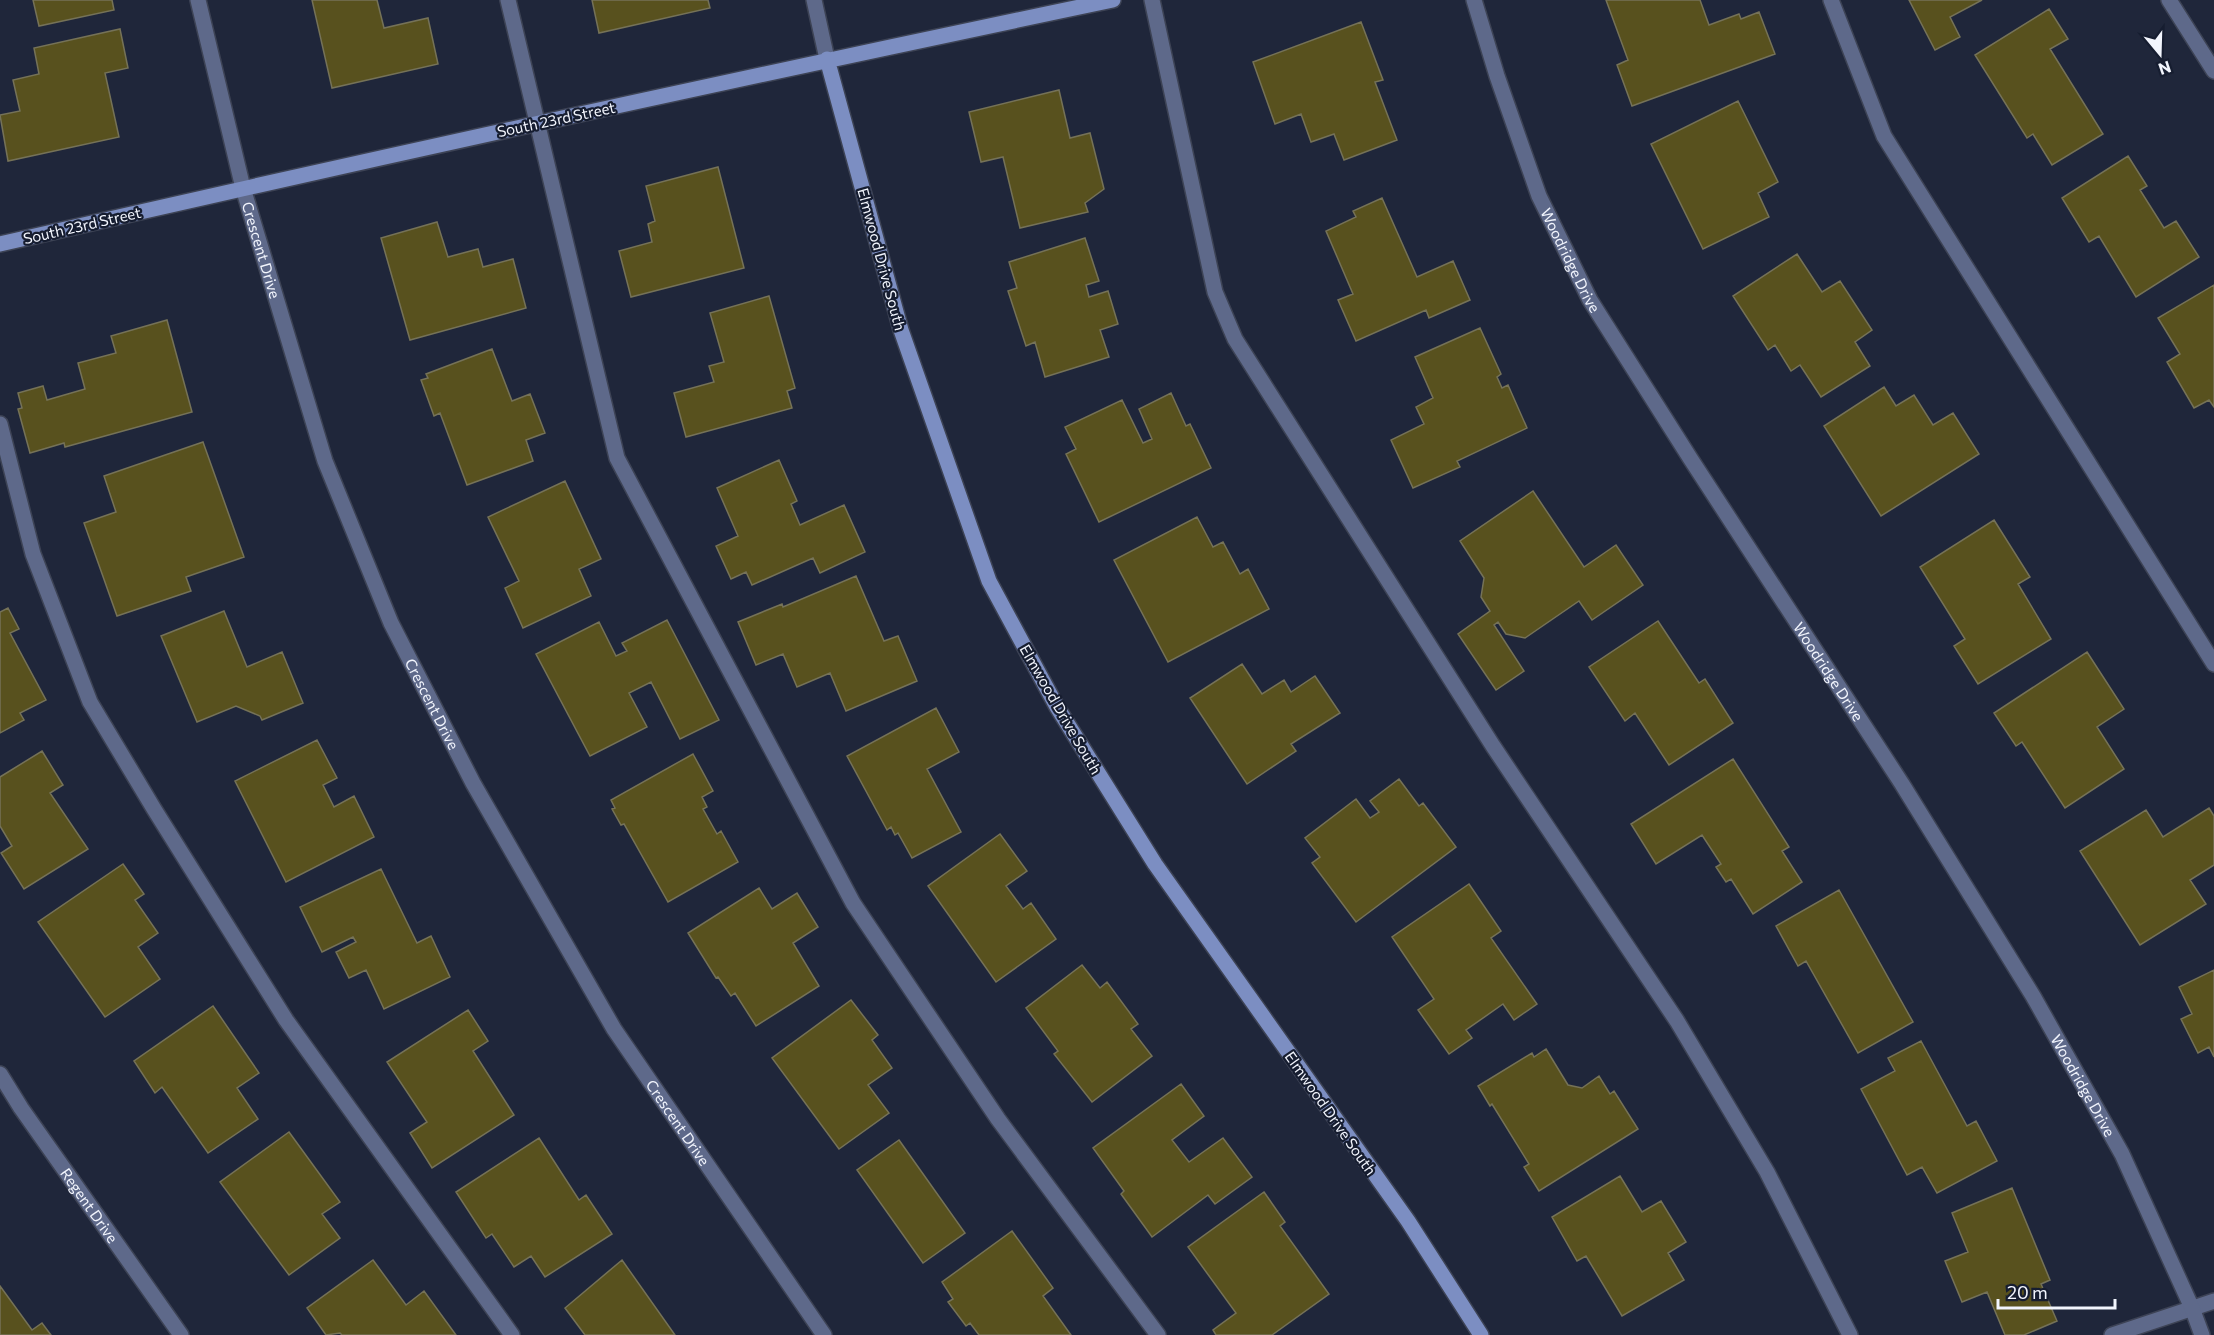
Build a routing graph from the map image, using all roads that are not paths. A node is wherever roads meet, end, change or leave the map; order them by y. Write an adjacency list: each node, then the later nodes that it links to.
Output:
1 (198, 0): 12 (street, Crescent Drive)
2 (508, 0): 11 (street)
3 (814, 0): 9 (street, Elmwood Drive South)
4 (1113, 0): 9 (street, South 23rd Street)
5 (1152, 0): 24 (street)
6 (1474, 0): 18 (street, Woodridge Drive)
7 (1831, 0): 15 (street)
8 (2169, 0): 10 (street)
9 (827, 59): 11 (street, South 23rd Street); 23 (street, Elmwood Drive South)
10 (2214, 71)
11 (537, 123): 12 (street, South 23rd Street); 22 (street)
12 (243, 188): 13 (street, South 23rd Street); 21 (street, Crescent Drive)
13 (0, 244)
14 (0, 424): 20 (street)
15 (2214, 664)
16 (0, 1074): 19 (street, Regent Drive)
17 (2214, 1301): 18 (street)
18 (2192, 1308): 25 (street); 26 (street, Woodridge Drive)
19 (181, 1335)
20 (512, 1335)
21 (824, 1335)
22 (1158, 1335)
23 (1481, 1335)
24 (1850, 1335)
25 (2112, 1335)
26 (2202, 1335)

